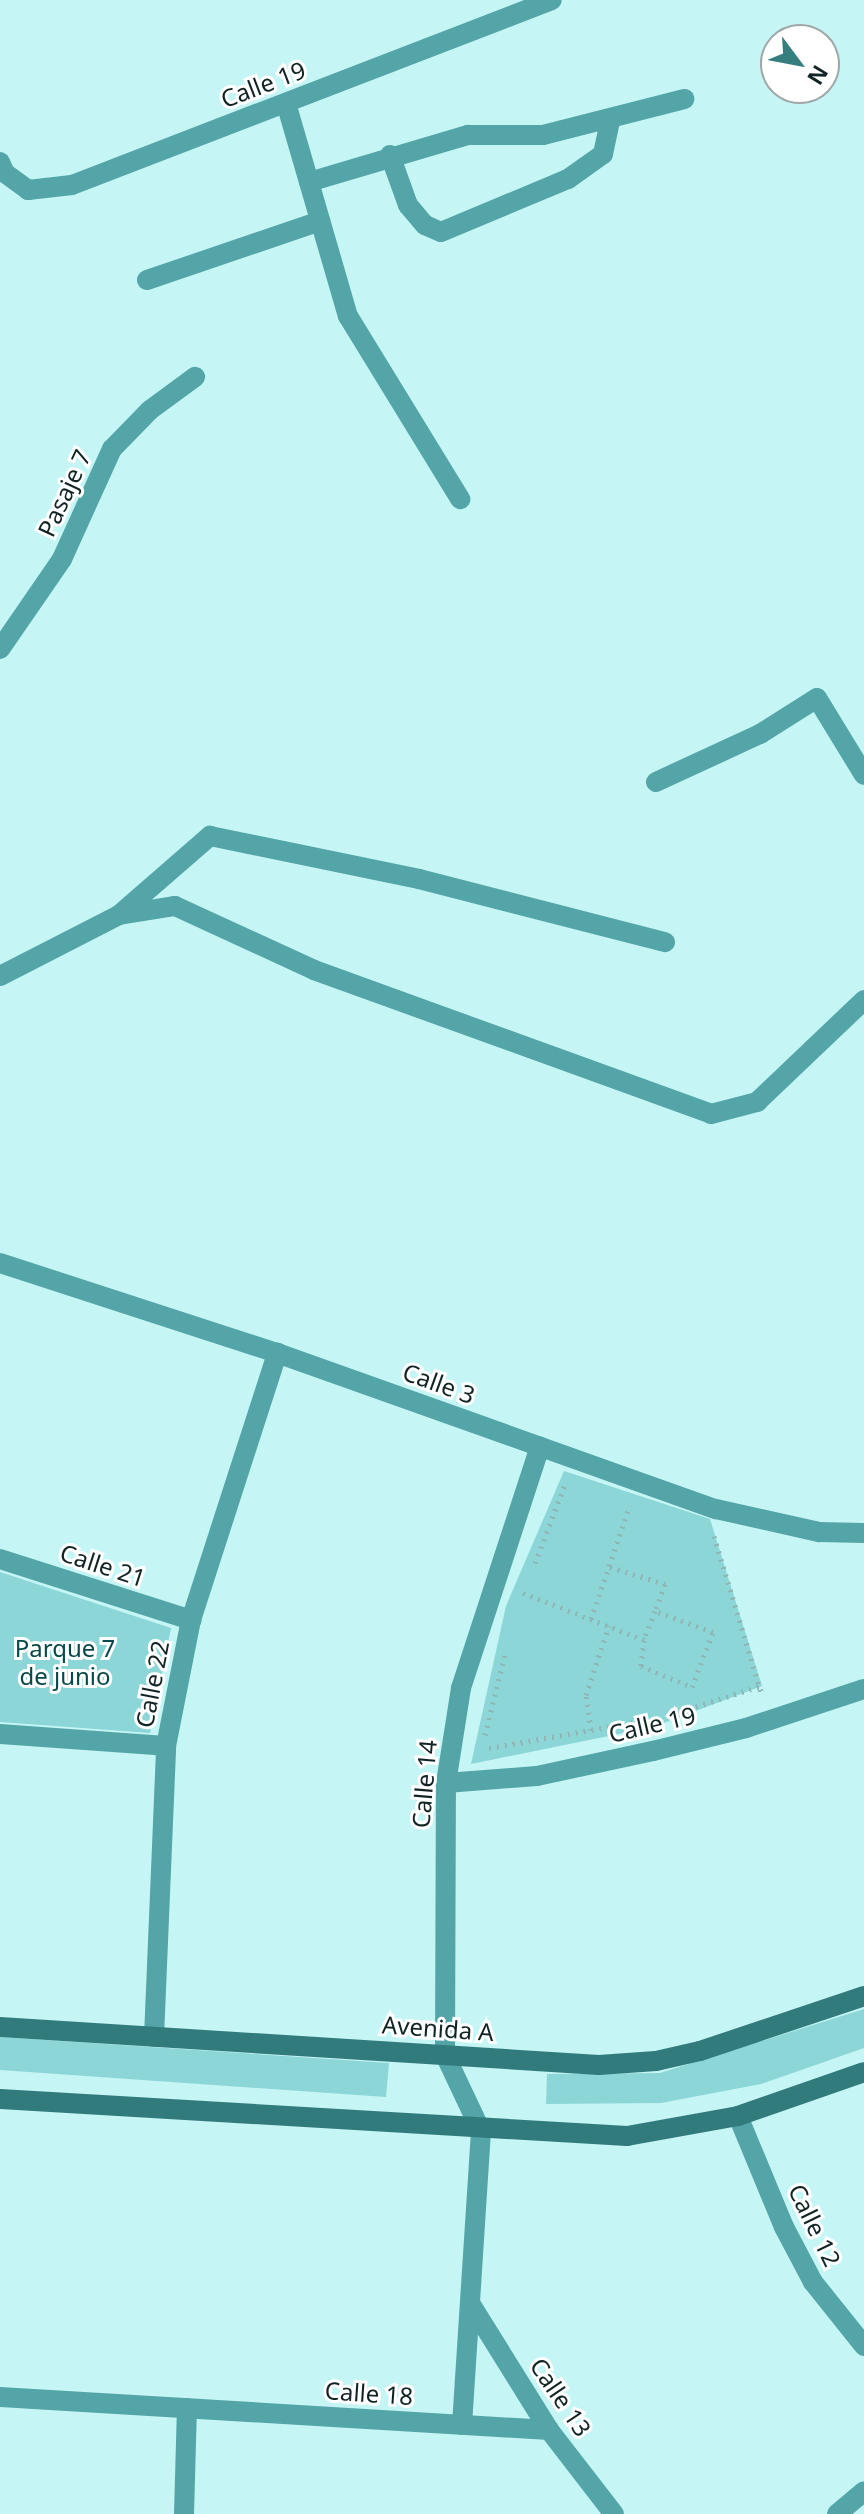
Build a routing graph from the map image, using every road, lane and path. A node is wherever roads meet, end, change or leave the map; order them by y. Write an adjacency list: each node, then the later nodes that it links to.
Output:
1 (552, 0): 3 (street, Calle 19)
2 (684, 99): 4 (street)
3 (286, 103): 6 (street, Calle 19); 7 (street)
4 (610, 121): 5 (street); 5 (street)
5 (390, 155): 7 (street)
6 (0, 162)
7 (309, 182): 8 (street)
8 (320, 221): 9 (street); 11 (street)
9 (147, 280)
10 (195, 377): 12 (street, Pasaje 7)
11 (460, 499)
12 (0, 649)
13 (856, 739): 14 (street); 15 (street)
14 (864, 775)
15 (656, 782)
16 (119, 915): 17 (street); 18 (street); 19 (street)
17 (665, 942)
18 (0, 976)
19 (864, 1000)
20 (0, 1263): 21 (street, Calle 3)
21 (277, 1353): 22 (street, Calle 3); 33 (street, Calle 22)
22 (540, 1447): 26 (street, Calle 3); 43 (street, Calle 14)
23 (581, 1481): 29 (path)
24 (633, 1497): 28 (path)
25 (709, 1520): 38 (path)
26 (864, 1533)
27 (0, 1559): 33 (street, Calle 21)
28 (610, 1567): 31 (path); 32 (path)
29 (523, 1593): 30 (path); 32 (path)
30 (519, 1604)
31 (655, 1611): 35 (path); 35 (path)
32 (591, 1619): 34 (path)
33 (191, 1620): 42 (street, Calle 22)
34 (609, 1626): 35 (path); 40 (path)
35 (644, 1640)
36 (507, 1645): 40 (path)
37 (864, 1689): 43 (street, Calle 19)
38 (660, 1718)
39 (646, 1720): 40 (path)
40 (591, 1730)
41 (0, 1734): 42 (street)
42 (166, 1746): 46 (street, Calle 22)
43 (446, 1783): 47 (street, Calle 14)
44 (864, 1996): 47 (main road, Avenida A)
45 (0, 2027): 46 (main road, Avenida A)
46 (154, 2037): 47 (main road, Avenida A)
47 (445, 2055): 51 (street, Calle 14)
48 (864, 2072): 50 (main road)
49 (0, 2099): 51 (main road)
50 (738, 2116): 51 (main road); 53 (street, Calle 12)
51 (481, 2131): 52 (street)
52 (470, 2303): 56 (street); 57 (street, Calle 13)
53 (864, 2346)
54 (0, 2397): 55 (street, Calle 18)
55 (187, 2408): 56 (street, Calle 18); 59 (street)
56 (462, 2425): 57 (street, Calle 18)
57 (549, 2430): 60 (street, Calle 13)
58 (864, 2491): 61 (street)
59 (184, 2514)
60 (614, 2514)
61 (837, 2514)

